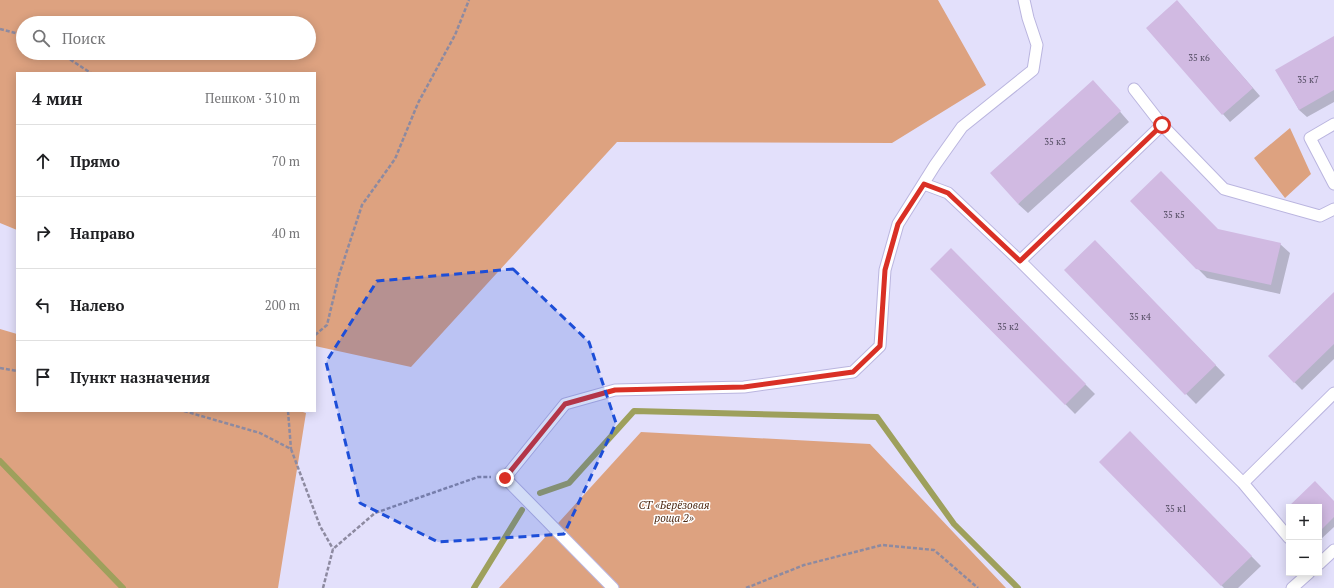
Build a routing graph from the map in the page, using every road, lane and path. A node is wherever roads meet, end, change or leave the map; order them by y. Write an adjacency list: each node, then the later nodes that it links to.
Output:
1 (469, 0): 14 (path)
2 (1024, 0): 10 (lane)
3 (0, 29): 4 (path)
4 (16, 33)
5 (71, 60): 6 (path)
6 (89, 72)
7 (1134, 89): 9 (lane)
8 (1334, 124): 11 (lane)
9 (1162, 125): 12 (lane); 13 (lane)
10 (924, 184): 13 (lane); 21 (lane)
11 (1334, 184)
12 (1334, 209)
13 (1020, 261): 22 (lane)
14 (316, 335)
15 (0, 368): 16 (path)
16 (16, 371)
17 (1334, 393): 22 (lane)
18 (187, 412): 20 (path)
19 (288, 412): 20 (path)
20 (290, 449): 24 (path)
21 (505, 478): 24 (path); 29 (lane)
22 (1243, 483): 23 (lane)
23 (1286, 534)
24 (333, 549): 28 (path)
25 (1334, 550): 26 (lane)
26 (1322, 561)
27 (1306, 576): 32 (lane)
28 (323, 588)
29 (613, 588)
30 (746, 588): 31 (path)
31 (978, 588)
32 (1292, 588)

